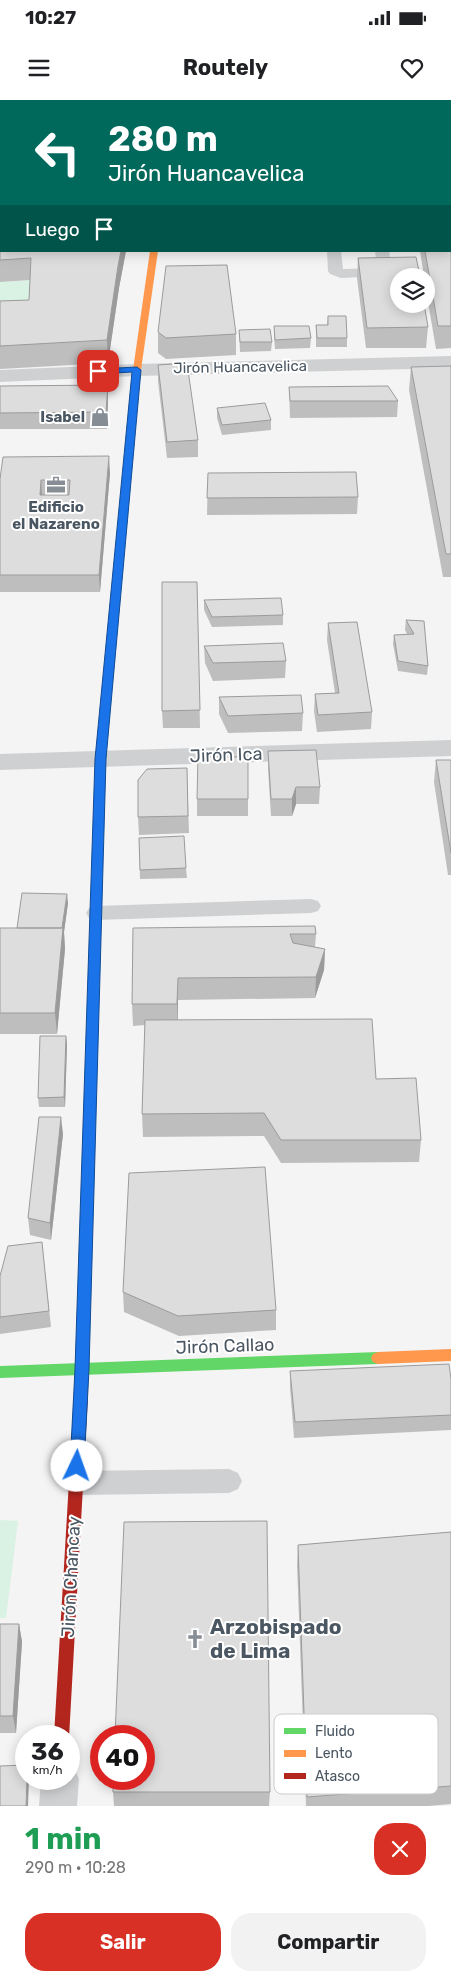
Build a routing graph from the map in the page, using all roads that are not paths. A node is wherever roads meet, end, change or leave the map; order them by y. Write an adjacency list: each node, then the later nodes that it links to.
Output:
1 (154, 252): 5 (street, Jirón Chancay)
2 (334, 252): 3 (lane)
3 (382, 252)
4 (451, 362): 5 (street, Jirón Huancavelica)
5 (137, 370): 6 (street, Jirón Huancavelica); 8 (street, Jirón Chancay)
6 (0, 376)
7 (451, 748): 8 (street, Jirón Ica)
8 (101, 759): 9 (street, Jirón Ica); 11 (street, Jirón Chancay)
9 (0, 762)
10 (311, 906): 11 (lane)
11 (96, 913): 13 (street, Jirón Chancay)
12 (451, 1355): 13 (street, Jirón Callao)
13 (82, 1369): 14 (street, Jirón Callao); 16 (street, Jirón Chancay)
14 (0, 1372)
15 (229, 1481): 16 (lane)
16 (76, 1483): 17 (street, Jirón Chancay)
17 (63, 1725)
18 (59, 1790): 19 (street)
19 (58, 1806)

